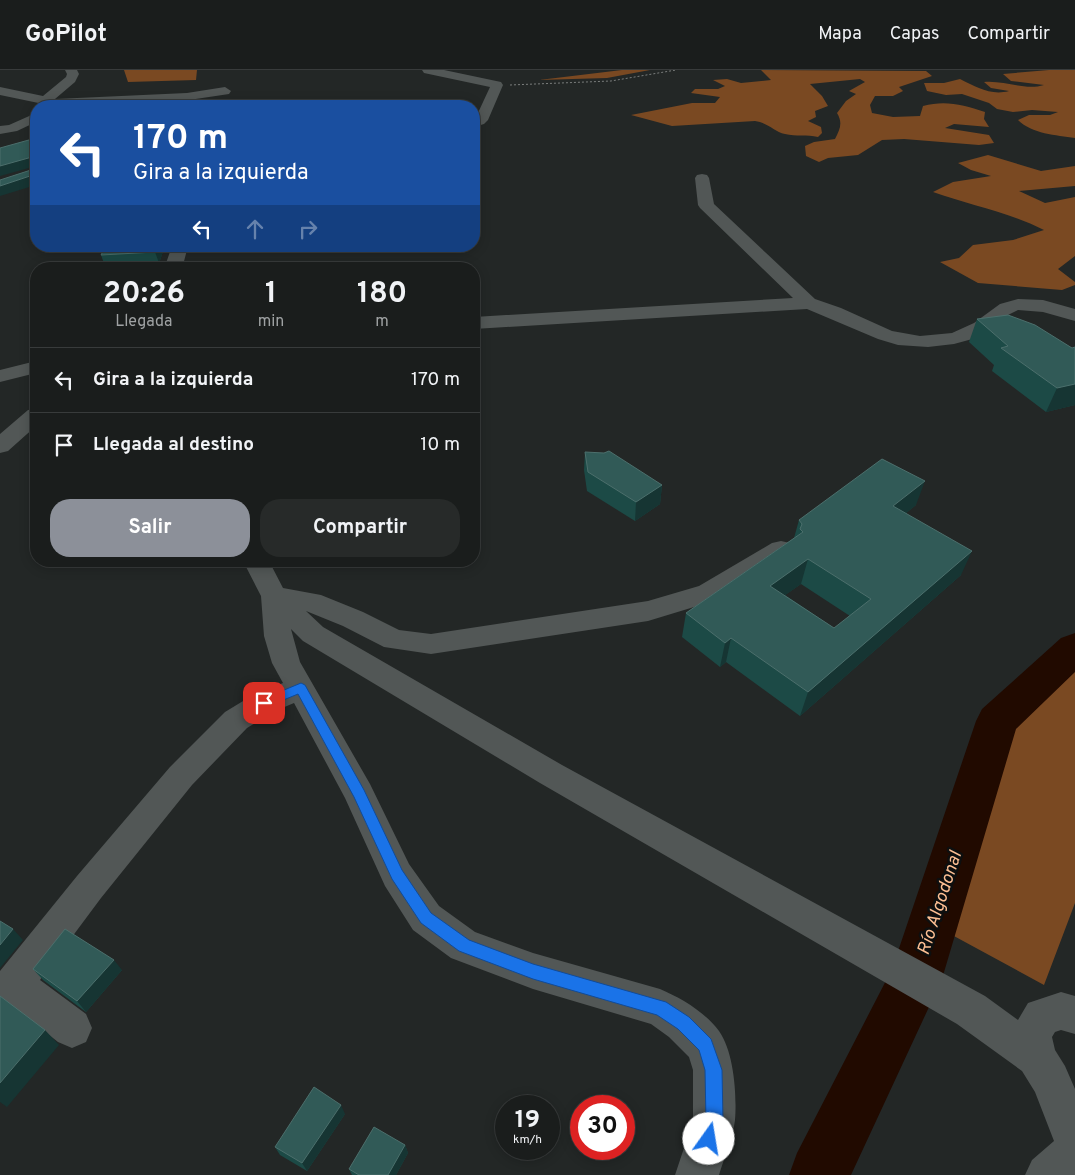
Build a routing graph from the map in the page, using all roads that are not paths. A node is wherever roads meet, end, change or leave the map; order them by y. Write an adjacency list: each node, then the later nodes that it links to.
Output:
1 (71, 70): 9 (street)
2 (428, 70): 3 (street)
3 (455, 72): 14 (street)
4 (229, 77): 6 (street)
5 (0, 91): 8 (street)
6 (225, 91): 7 (street); 12 (street)
7 (187, 98): 10 (street); 11 (street)
8 (40, 100)
9 (46, 100)
10 (151, 100)
11 (180, 100)
12 (222, 100)
13 (30, 120): 15 (street)
14 (480, 120)
15 (0, 130)
16 (702, 178): 17 (street)
17 (808, 303): 18 (street); 19 (street)
18 (1075, 314)
19 (480, 323)
20 (30, 368): 21 (street)
21 (0, 376)
22 (30, 420): 23 (street)
23 (0, 446)
24 (781, 549): 26 (street)
25 (259, 567): 26 (street)
26 (274, 596): 27 (street); 31 (street)
27 (301, 688): 28 (street); 34 (street)
28 (7, 992): 30 (street)
29 (1072, 1009): 31 (street)
30 (72, 1028)
31 (1054, 1078): 32 (street)
32 (1075, 1142)
33 (1075, 1151): 35 (street)
34 (697, 1175)
35 (1046, 1175)

